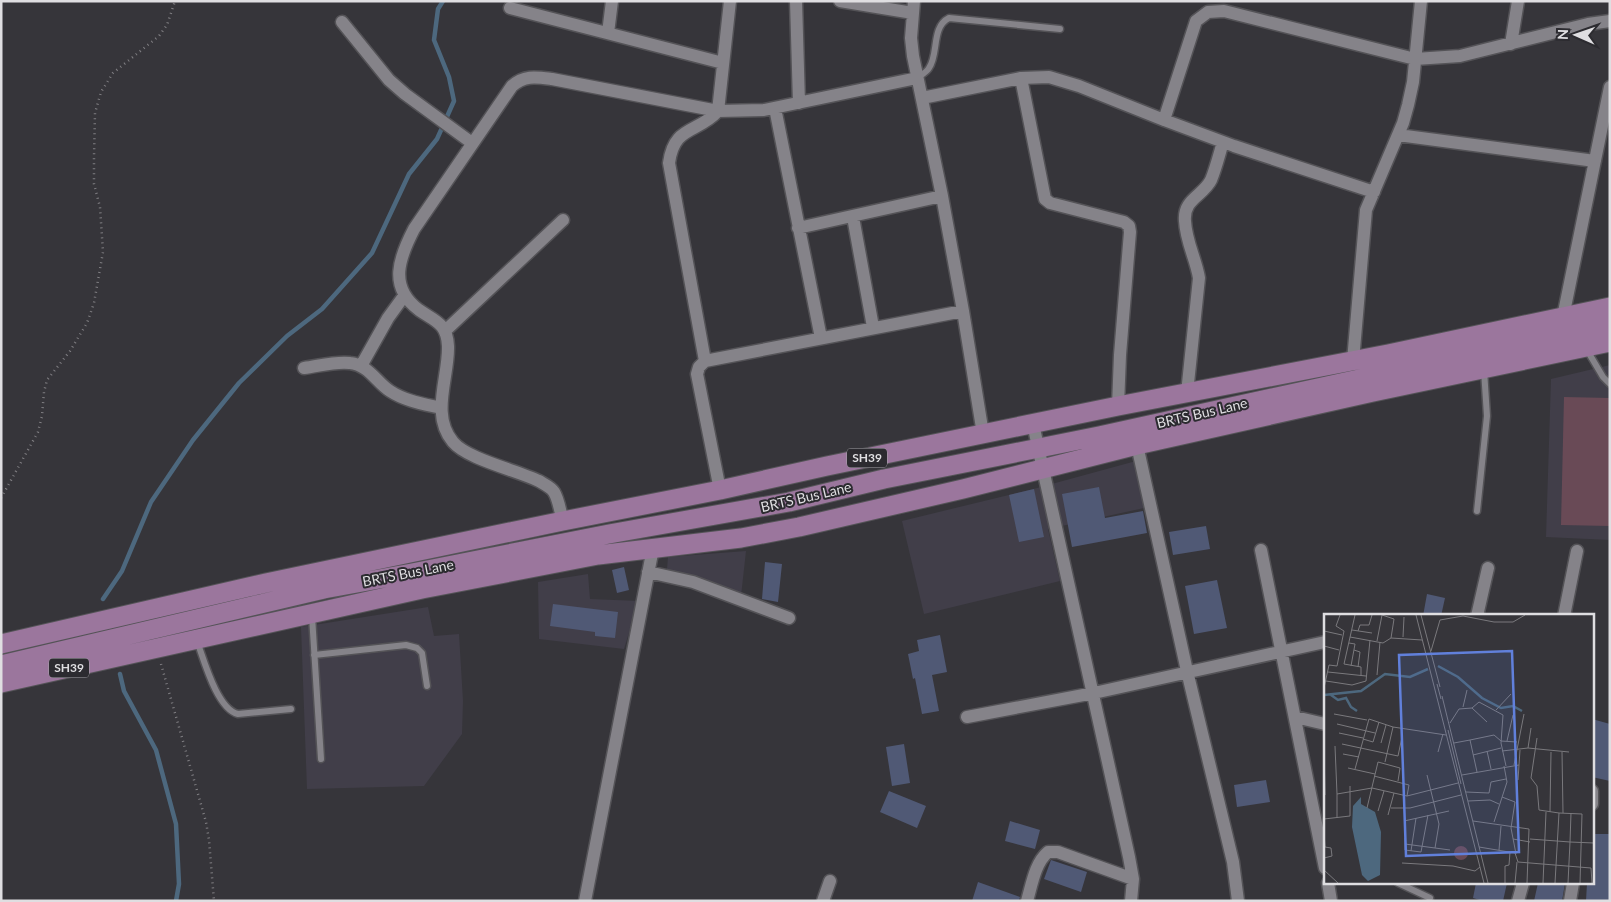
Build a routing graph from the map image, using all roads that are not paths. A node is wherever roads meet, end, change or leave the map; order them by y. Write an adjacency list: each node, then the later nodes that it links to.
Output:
1 (612, 1): 12 (street)
2 (730, 1): 15 (street)
3 (796, 1): 20 (street)
4 (840, 1): 7 (street)
5 (1421, 1): 14 (street)
6 (1518, 1): 13 (street)
7 (914, 7): 16 (street)
8 (510, 8): 12 (street)
9 (1610, 21): 13 (street)
10 (342, 22): 26 (street)
11 (1060, 28): 16 (lane)
12 (608, 33): 15 (street)
13 (1511, 44): 14 (street)
14 (1415, 59): 23 (street); 24 (street)
15 (723, 63): 22 (street)
16 (917, 78): 19 (street); 20 (street)
17 (1021, 78): 19 (street); 23 (street); 50 (street)
18 (1610, 87): 27 (street)
19 (922, 98): 29 (street)
20 (800, 103): 21 (street)
21 (775, 108): 22 (street); 32 (street)
22 (718, 110): 26 (street); 43 (street)
23 (1164, 120): 25 (street)
24 (1398, 135): 27 (street); 28 (street)
25 (1223, 142): 28 (street); 49 (street)
26 (472, 143): 33 (street)
27 (1594, 161): 36 (street)
28 (1374, 192): 44 (street)
29 (942, 196): 30 (street); 35 (street)
30 (853, 217): 32 (street); 38 (street)
31 (563, 220): 39 (street)
32 (798, 228): 40 (street)
33 (404, 296): 39 (street); 45 (street)
34 (1610, 306): 36 (main road, SH39)
35 (963, 311): 38 (street); 53 (street)
36 (1564, 317): 44 (main road, SH39)
37 (1610, 324): 55 (main road, BRTS Bus Lane)
38 (873, 327): 40 (street)
39 (446, 331): 51 (street)
40 (821, 338): 43 (street)
41 (1610, 342): 42 (main road, SH39)
42 (1585, 347): 47 (main road, SH39); 48 (lane)
43 (705, 361): 57 (street)
44 (1353, 361): 49 (main road, SH39)
45 (361, 366): 46 (street); 51 (street)
46 (304, 368)
47 (1484, 369): 54 (main road, SH39); 58 (lane)
48 (1610, 384)
49 (1187, 393): 50 (main road, SH39)
50 (1118, 406): 52 (main road, SH39)
51 (441, 408): 59 (street)
52 (1033, 424): 53 (main road, SH39); 55 (street)
53 (983, 434): 57 (main road, SH39)
54 (1137, 445): 56 (main road, SH39); 75 (street)
55 (1038, 448): 56 (street); 74 (main road, BRTS Bus Lane)
56 (1041, 468): 60 (main road, SH39); 78 (street)
57 (720, 490): 59 (main road, SH39)
58 (1477, 511)
59 (563, 521): 71 (main road, SH39)
60 (653, 548): 64 (street); 65 (main road, SH39)
61 (1261, 550): 72 (street)
62 (1577, 551): 67 (street)
63 (1488, 568): 66 (street)
64 (648, 572): 68 (street); 93 (street)
65 (311, 613): 69 (main road, SH39); 73 (lane)
66 (1477, 614)
67 (1564, 614)
68 (789, 618)
69 (196, 639): 76 (main road, SH39); 79 (lane)
70 (1324, 642): 72 (street)
71 (1, 644)
72 (1282, 652): 75 (street); 81 (street)
73 (314, 655): 77 (lane); 83 (lane)
74 (1, 665)
75 (1187, 671): 78 (street); 97 (street)
76 (1, 683)
77 (427, 686)
78 (1094, 693): 80 (street); 86 (street)
79 (290, 709)
80 (968, 716)
81 (1295, 717): 82 (street); 84 (street)
82 (1324, 724)
83 (321, 760)
84 (1319, 812): 85 (street)
85 (1323, 849)
86 (1133, 878): 95 (street); 96 (street)
87 (830, 881): 94 (street)
88 (1328, 884): 98 (street)
89 (1400, 884): 92 (lane)
90 (1523, 884): 99 (street)
91 (1573, 884): 100 (street)
92 (1430, 898)
93 (585, 901)
94 (823, 901)
95 (1027, 901)
96 (1131, 901)
97 (1238, 901)
98 (1331, 901)
99 (1518, 901)
100 (1570, 901)

